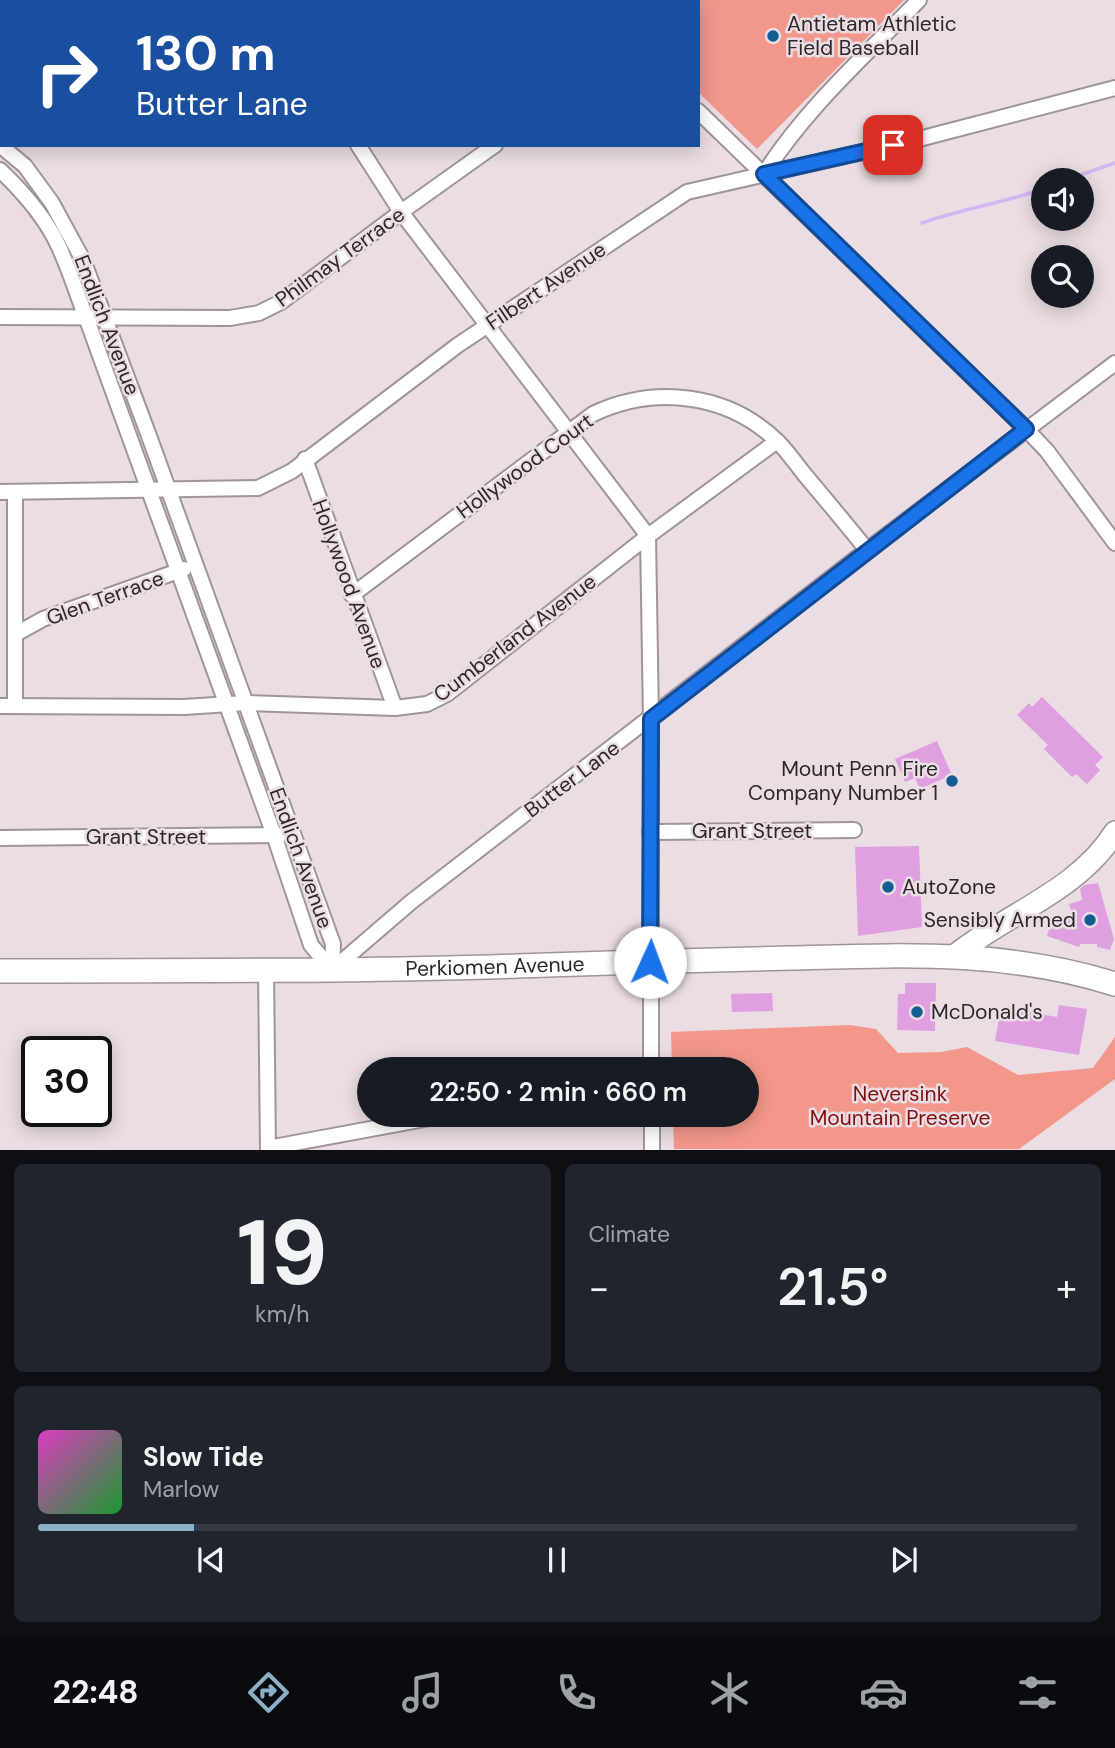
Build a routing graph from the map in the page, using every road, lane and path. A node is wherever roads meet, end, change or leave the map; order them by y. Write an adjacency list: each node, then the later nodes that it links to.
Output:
1 (919, 0): 8 (street)
2 (1115, 88): 8 (street, Filbert Avenue)
3 (700, 113): 8 (street)
4 (2, 147): 12 (street, Endlich Avenue)
5 (359, 147): 9 (street)
6 (492, 147): 9 (street, Philmay Terrace)
7 (0, 170): 11 (street, Endlich Avenue)
8 (764, 174): 13 (street, Filbert Avenue); 15 (street)
9 (401, 212): 12 (street, Philmay Terrace); 13 (street)
10 (0, 317): 11 (street, Philmay Terrace)
11 (86, 317): 12 (street, Philmay Terrace); 19 (street, Endlich Avenue)
12 (104, 317): 20 (street, Endlich Avenue)
13 (488, 325): 16 (street); 18 (street, Filbert Avenue)
14 (1115, 362): 15 (street, Butter Lane)
15 (1026, 429): 24 (street); 25 (street, Butter Lane)
16 (569, 431): 17 (street, Hollywood Court); 23 (street); 28 (street, Hollywood Court)
17 (777, 441): 23 (street, Cumberland Avenue); 25 (street, Hollywood Court)
18 (305, 459): 20 (street, Filbert Avenue); 28 (street, Hollywood Avenue)
19 (148, 491): 20 (street, Filbert Avenue); 22 (street, Filbert Avenue); 27 (street, Endlich Avenue)
20 (169, 491): 26 (street, Endlich Avenue)
21 (0, 492): 22 (street, Filbert Avenue)
22 (15, 492): 29 (street)
23 (648, 536): 33 (street, Cumberland Avenue); 34 (street)
24 (1115, 543)
25 (867, 550): 34 (street, Butter Lane)
26 (195, 565): 27 (street, Glen Terrace); 30 (street, Endlich Avenue)
27 (177, 571): 29 (street, Glen Terrace); 31 (street, Endlich Avenue)
28 (352, 594): 33 (street, Hollywood Avenue)
29 (16, 634): 32 (street)
30 (246, 703): 31 (street, Cumberland Avenue); 33 (street, Cumberland Avenue); 39 (street, Endlich Avenue)
31 (226, 704): 32 (street, Cumberland Avenue); 38 (street, Endlich Avenue)
32 (8, 706)
33 (395, 708)
34 (651, 719): 36 (street); 44 (street, Butter Lane)
35 (854, 830): 36 (street, Grant Street)
36 (650, 832): 42 (street)
37 (1115, 832): 41 (main road)
38 (274, 835): 39 (street, Grant Street); 40 (street, Grant Street); 44 (street, Endlich Avenue)
39 (292, 835): 44 (street, Endlich Avenue)
40 (0, 838)
41 (954, 956): 42 (main road, Perkiomen Avenue); 46 (main road, Perkiomen Avenue)
42 (650, 962): 44 (main road, Perkiomen Avenue); 47 (street)
43 (266, 969): 44 (main road, Perkiomen Avenue); 45 (main road, Perkiomen Avenue); 50 (street)
44 (332, 970)
45 (0, 971)
46 (1115, 984)
47 (651, 1057)
48 (383, 1127): 50 (street)
49 (652, 1127): 51 (street)
50 (268, 1149)
51 (652, 1150)

